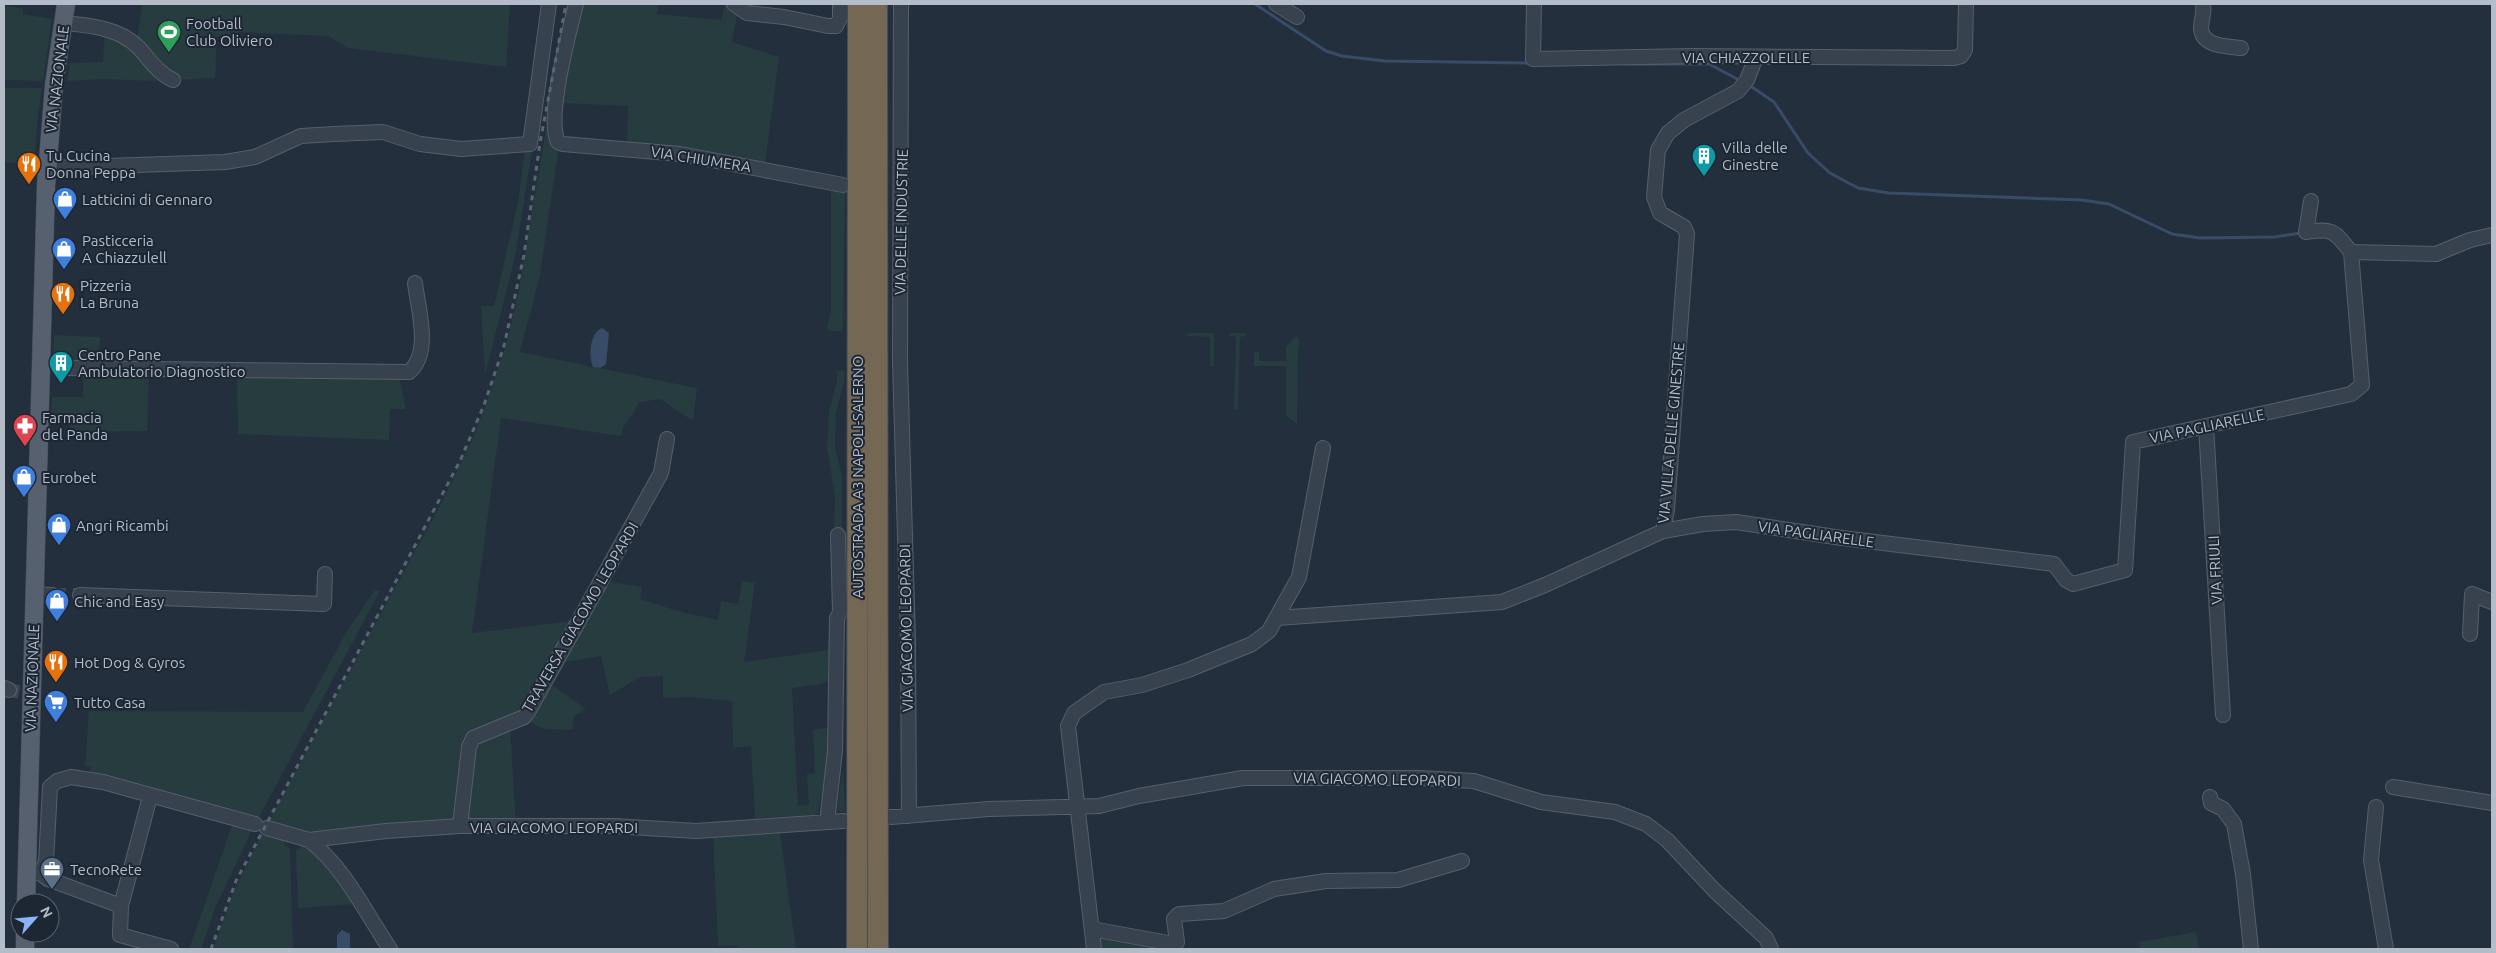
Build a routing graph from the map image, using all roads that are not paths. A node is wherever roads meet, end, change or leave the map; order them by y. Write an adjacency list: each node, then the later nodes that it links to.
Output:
1 (66, 4): 14 (main road, VIA NAZIONALE)
2 (549, 4): 18 (street)
3 (576, 4): 19 (street, VIA CHIUMERA)
4 (734, 4): 5 (street)
5 (840, 4)
6 (858, 4): 57 (highway, AUTOSTRADA A3 NAPOLI-SALERNO)
7 (877, 4): 58 (highway, AUTOSTRADA A3 NAPOLI-SALERNO)
8 (901, 4): 27 (street, VIA DELLE INDUSTRIE)
9 (1276, 4): 13 (street)
10 (1534, 4): 16 (street, VIA CHIAZZOLELLE)
11 (1966, 4): 16 (street, VIA CHIAZZOLELLE)
12 (2203, 4): 15 (street)
13 (1297, 17)
14 (63, 23): 17 (street); 18 (main road, VIA NAZIONALE)
15 (2240, 48)
16 (1756, 57): 29 (street, VIA VILLA DELLE GINESTRE)
17 (172, 80)
18 (47, 168): 24 (main road, VIA NAZIONALE)
19 (843, 185)
20 (2311, 201): 22 (street)
21 (2492, 235): 22 (street)
22 (2351, 252): 25 (street, VIA PAGLIARELLE)
23 (415, 283): 24 (street)
24 (52, 368): 36 (main road, VIA NAZIONALE)
25 (2206, 426): 29 (street, VIA PAGLIARELLE); 37 (street, VIA FRIULI)
26 (667, 439): 48 (street, TRAVERSA GIACOMO LEOPARDI)
27 (902, 440): 44 (street, VIA GIACOMO LEOPARDI)
28 (1323, 448): 34 (street)
29 (1664, 531): 34 (street, VIA VILLA DELLE GINESTRE)
30 (838, 535): 47 (street)
31 (325, 574): 32 (street)
32 (80, 596)
33 (2492, 602): 35 (street)
34 (1277, 618): 43 (street)
35 (2470, 634)
36 (16, 691): 51 (main road, VIA NAZIONALE)
37 (2222, 715)
38 (2393, 787): 40 (street)
39 (2210, 797): 61 (street)
40 (2492, 803)
41 (148, 804): 53 (street)
42 (2376, 807): 62 (street)
43 (1076, 808): 44 (street, VIA GIACOMO LEOPARDI); 54 (street); 60 (street, VIA GIACOMO LEOPARDI)
44 (909, 816): 45 (street, VIA GIACOMO LEOPARDI)
45 (891, 817)
46 (843, 820): 47 (street, VIA GIACOMO LEOPARDI)
47 (827, 822): 48 (street, VIA GIACOMO LEOPARDI)
48 (460, 826): 49 (street, VIA GIACOMO LEOPARDI)
49 (309, 840): 51 (street, VIA GIACOMO LEOPARDI); 56 (street)
50 (1462, 861): 54 (street)
51 (34, 873): 52 (main road, VIA NAZIONALE); 53 (street)
52 (29, 893)
53 (121, 906): 55 (street)
54 (1092, 929): 59 (street)
55 (171, 949)
56 (390, 949)
57 (857, 949)
58 (878, 949)
59 (1094, 949)
60 (1770, 949)
61 (2251, 949)
62 (2386, 949)

